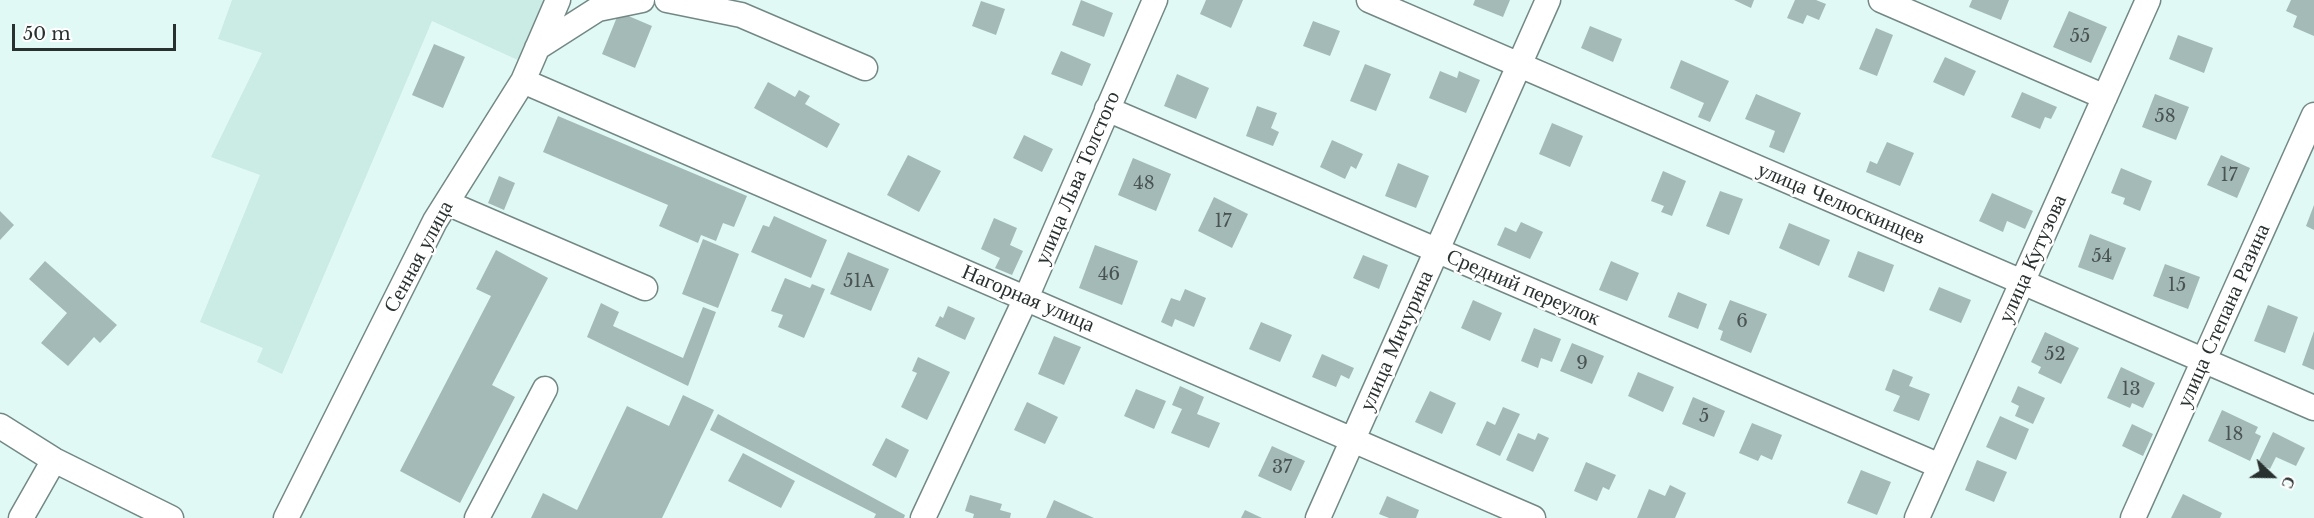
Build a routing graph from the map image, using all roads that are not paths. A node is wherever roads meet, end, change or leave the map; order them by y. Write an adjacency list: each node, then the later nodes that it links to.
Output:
1 (558, 0): 9 (street, Сенная улица)
2 (642, 0): 9 (street)
3 (667, 0): 11 (street)
4 (1155, 0): 14 (street, улица Льва Толстого)
5 (1369, 0): 10 (street, улица Челюскинцев)
6 (1548, 0): 10 (street, улица Мичурина)
7 (1881, 0): 13 (street)
8 (2148, 0): 13 (street, улица Кутузова)
9 (537, 48): 12 (street, Сенная улица)
10 (1516, 66): 17 (street, улица Мичурина); 18 (street, улица Челюскинцев)
11 (866, 68)
12 (523, 81): 16 (street, Сенная улица); 20 (street, Нагорная улица)
13 (2104, 97): 18 (street, улица Кутузова)
14 (1107, 110): 17 (street, Средний переулок); 20 (street, улица Льва Толстого)
15 (2314, 115): 21 (street, улица Степана Разина)
16 (447, 203): 19 (street); 30 (street, Сенная улица)
17 (1437, 251): 25 (street, улица Мичурина); 27 (street, Средний переулок)
18 (2023, 281): 21 (street, улица Челюскинцев); 27 (street, улица Кутузова)
19 (645, 288)
20 (1026, 298): 25 (street, Нагорная улица); 32 (street, улица Льва Толстого)
21 (2204, 360): 23 (street, улица Челюскинцев); 36 (street, улица Степана Разина)
22 (545, 389): 31 (street)
23 (2314, 408)
24 (0, 426): 26 (street)
25 (1352, 440): 33 (street, улица Мичурина); 34 (street, Нагорная улица)
26 (54, 460): 28 (street); 29 (street)
27 (1940, 466): 35 (street, улица Кутузова)
28 (21, 518)
29 (171, 518)
30 (286, 518)
31 (477, 518)
32 (923, 518)
33 (1318, 518)
34 (1533, 518)
35 (1917, 518)
36 (2133, 518)

